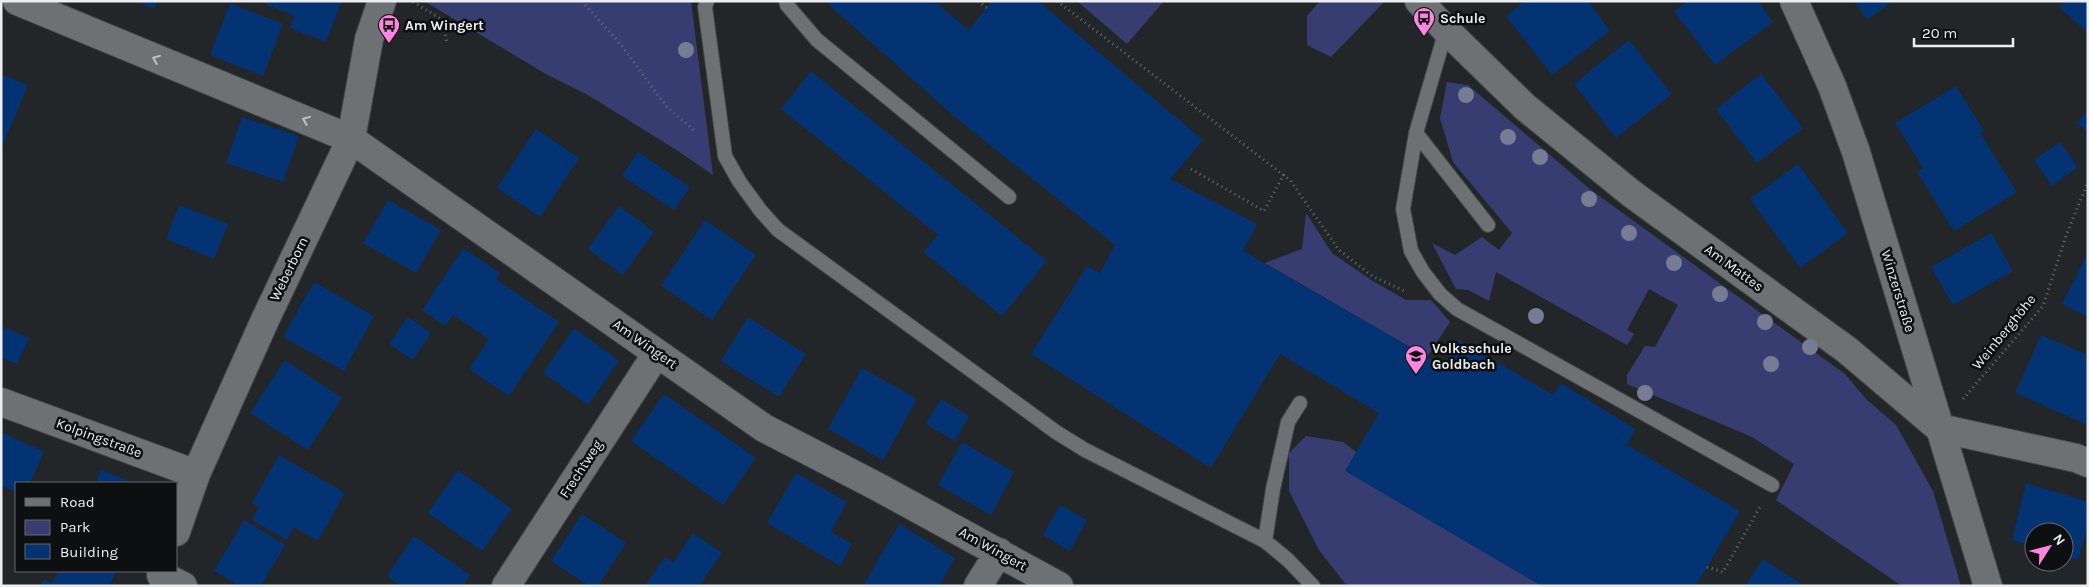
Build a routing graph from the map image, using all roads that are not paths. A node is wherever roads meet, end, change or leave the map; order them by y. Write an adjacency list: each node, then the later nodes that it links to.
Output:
1 (17, 1): 9 (street, Am Wingert, one-way to 1)
2 (382, 1): 9 (street, Weberborn)
3 (707, 1): 20 (lane)
4 (786, 1): 10 (lane)
5 (1419, 1): 7 (street, Am Mattes)
6 (1794, 1): 15 (street, Winzerstraße)
7 (1446, 30): 8 (lane); 15 (street, Am Mattes)
8 (1416, 133): 11 (lane); 18 (lane)
9 (351, 139): 12 (street, Am Wingert); 17 (street, Weberborn)
10 (1009, 197)
11 (1488, 225)
12 (657, 353): 21 (street, Am Wingert); 22 (street, Frechtweg)
13 (1, 402): 17 (street, Kolpingstraße)
14 (1300, 403): 20 (lane)
15 (1939, 428): 16 (street, Am Mattes); 26 (street, Winzerstraße)
16 (2088, 463)
17 (196, 474): 19 (street, Weberborn)
18 (1772, 485)
19 (178, 526)
20 (1266, 541): 25 (lane)
21 (999, 552): 23 (street); 24 (street, Am Wingert)
22 (506, 586)
23 (978, 586)
24 (1059, 586)
25 (1312, 586)
26 (1988, 586)

